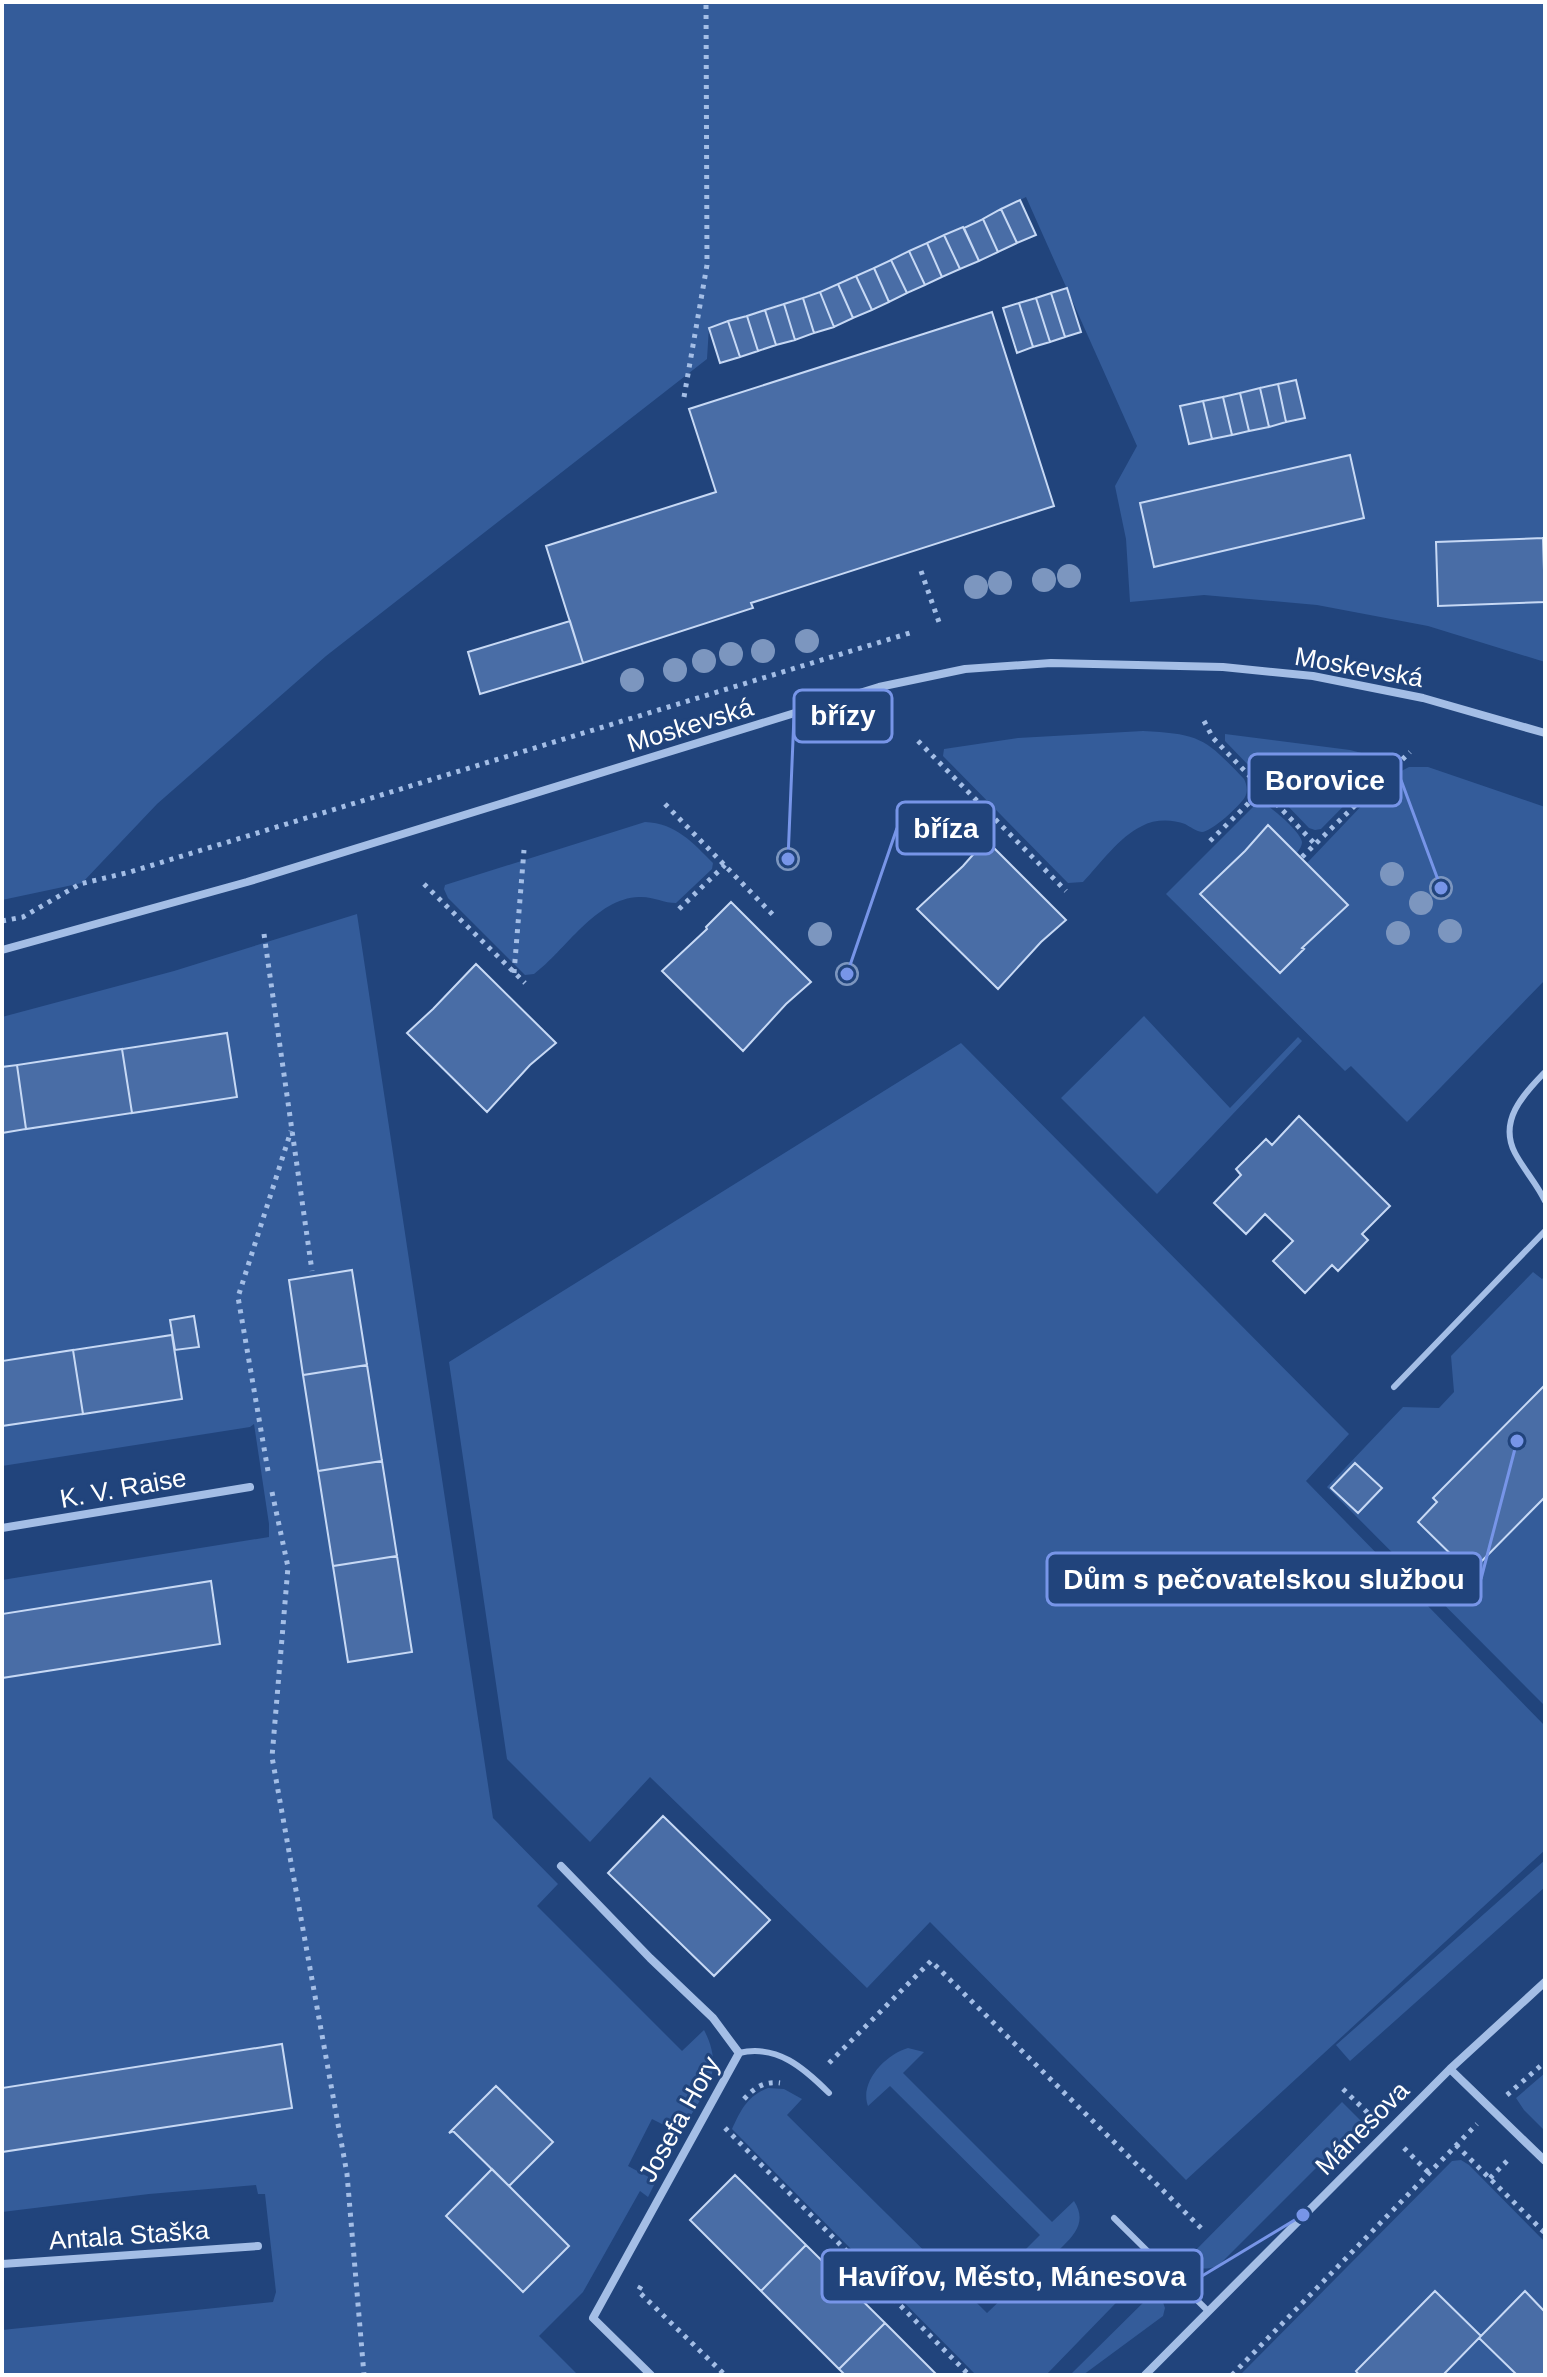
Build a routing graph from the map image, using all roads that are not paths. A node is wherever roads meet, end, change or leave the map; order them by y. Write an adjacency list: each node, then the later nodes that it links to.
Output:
1 (1545, 733): 2 (street, Moskevská)
2 (2, 950)
3 (1545, 1072): 4 (lane)
4 (1545, 1201)
5 (1545, 1231): 6 (lane)
6 (1394, 1387)
7 (250, 1487): 8 (street, K. V. Raise)
8 (2, 1528)
9 (561, 1866): 11 (street, Josefa Hory)
10 (1545, 1982): 12 (street, Mánesova)
11 (739, 2053): 13 (lane); 19 (street, Josefa Hory)
12 (1450, 2069): 14 (street); 18 (street, Mánesova)
13 (829, 2093)
14 (1545, 2161)
15 (1114, 2218): 18 (lane)
16 (258, 2246): 17 (street, Antala Staška)
17 (2, 2264)
18 (1208, 2311): 20 (street, Mánesova)
19 (651, 2375)
20 (1145, 2375)

